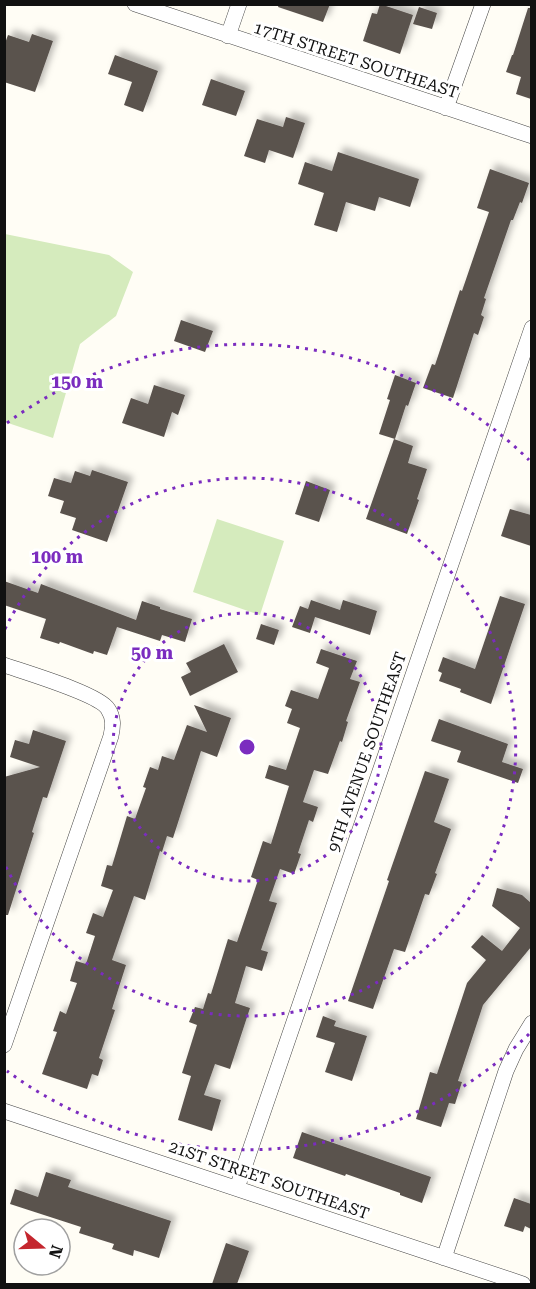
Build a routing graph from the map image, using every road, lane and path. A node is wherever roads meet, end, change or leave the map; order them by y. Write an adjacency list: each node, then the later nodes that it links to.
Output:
1 (135, 4): 4 (street, 17TH STREET SOUTHEAST)
2 (239, 4): 4 (street)
3 (483, 4): 5 (street)
4 (228, 36): 5 (street, 17TH STREET SOUTHEAST)
5 (446, 108): 6 (street, 17TH STREET SOUTHEAST)
6 (531, 136)
7 (531, 328): 12 (street, 9TH AVENUE SOUTHEAST)
8 (4, 665): 10 (street)
9 (531, 1023): 13 (street)
10 (4, 1045)
11 (4, 1111): 12 (street, 21ST STREET SOUTHEAST)
12 (237, 1188): 13 (street, 21ST STREET SOUTHEAST)
13 (444, 1258): 14 (street, 21ST STREET SOUTHEAST)
14 (523, 1284)

